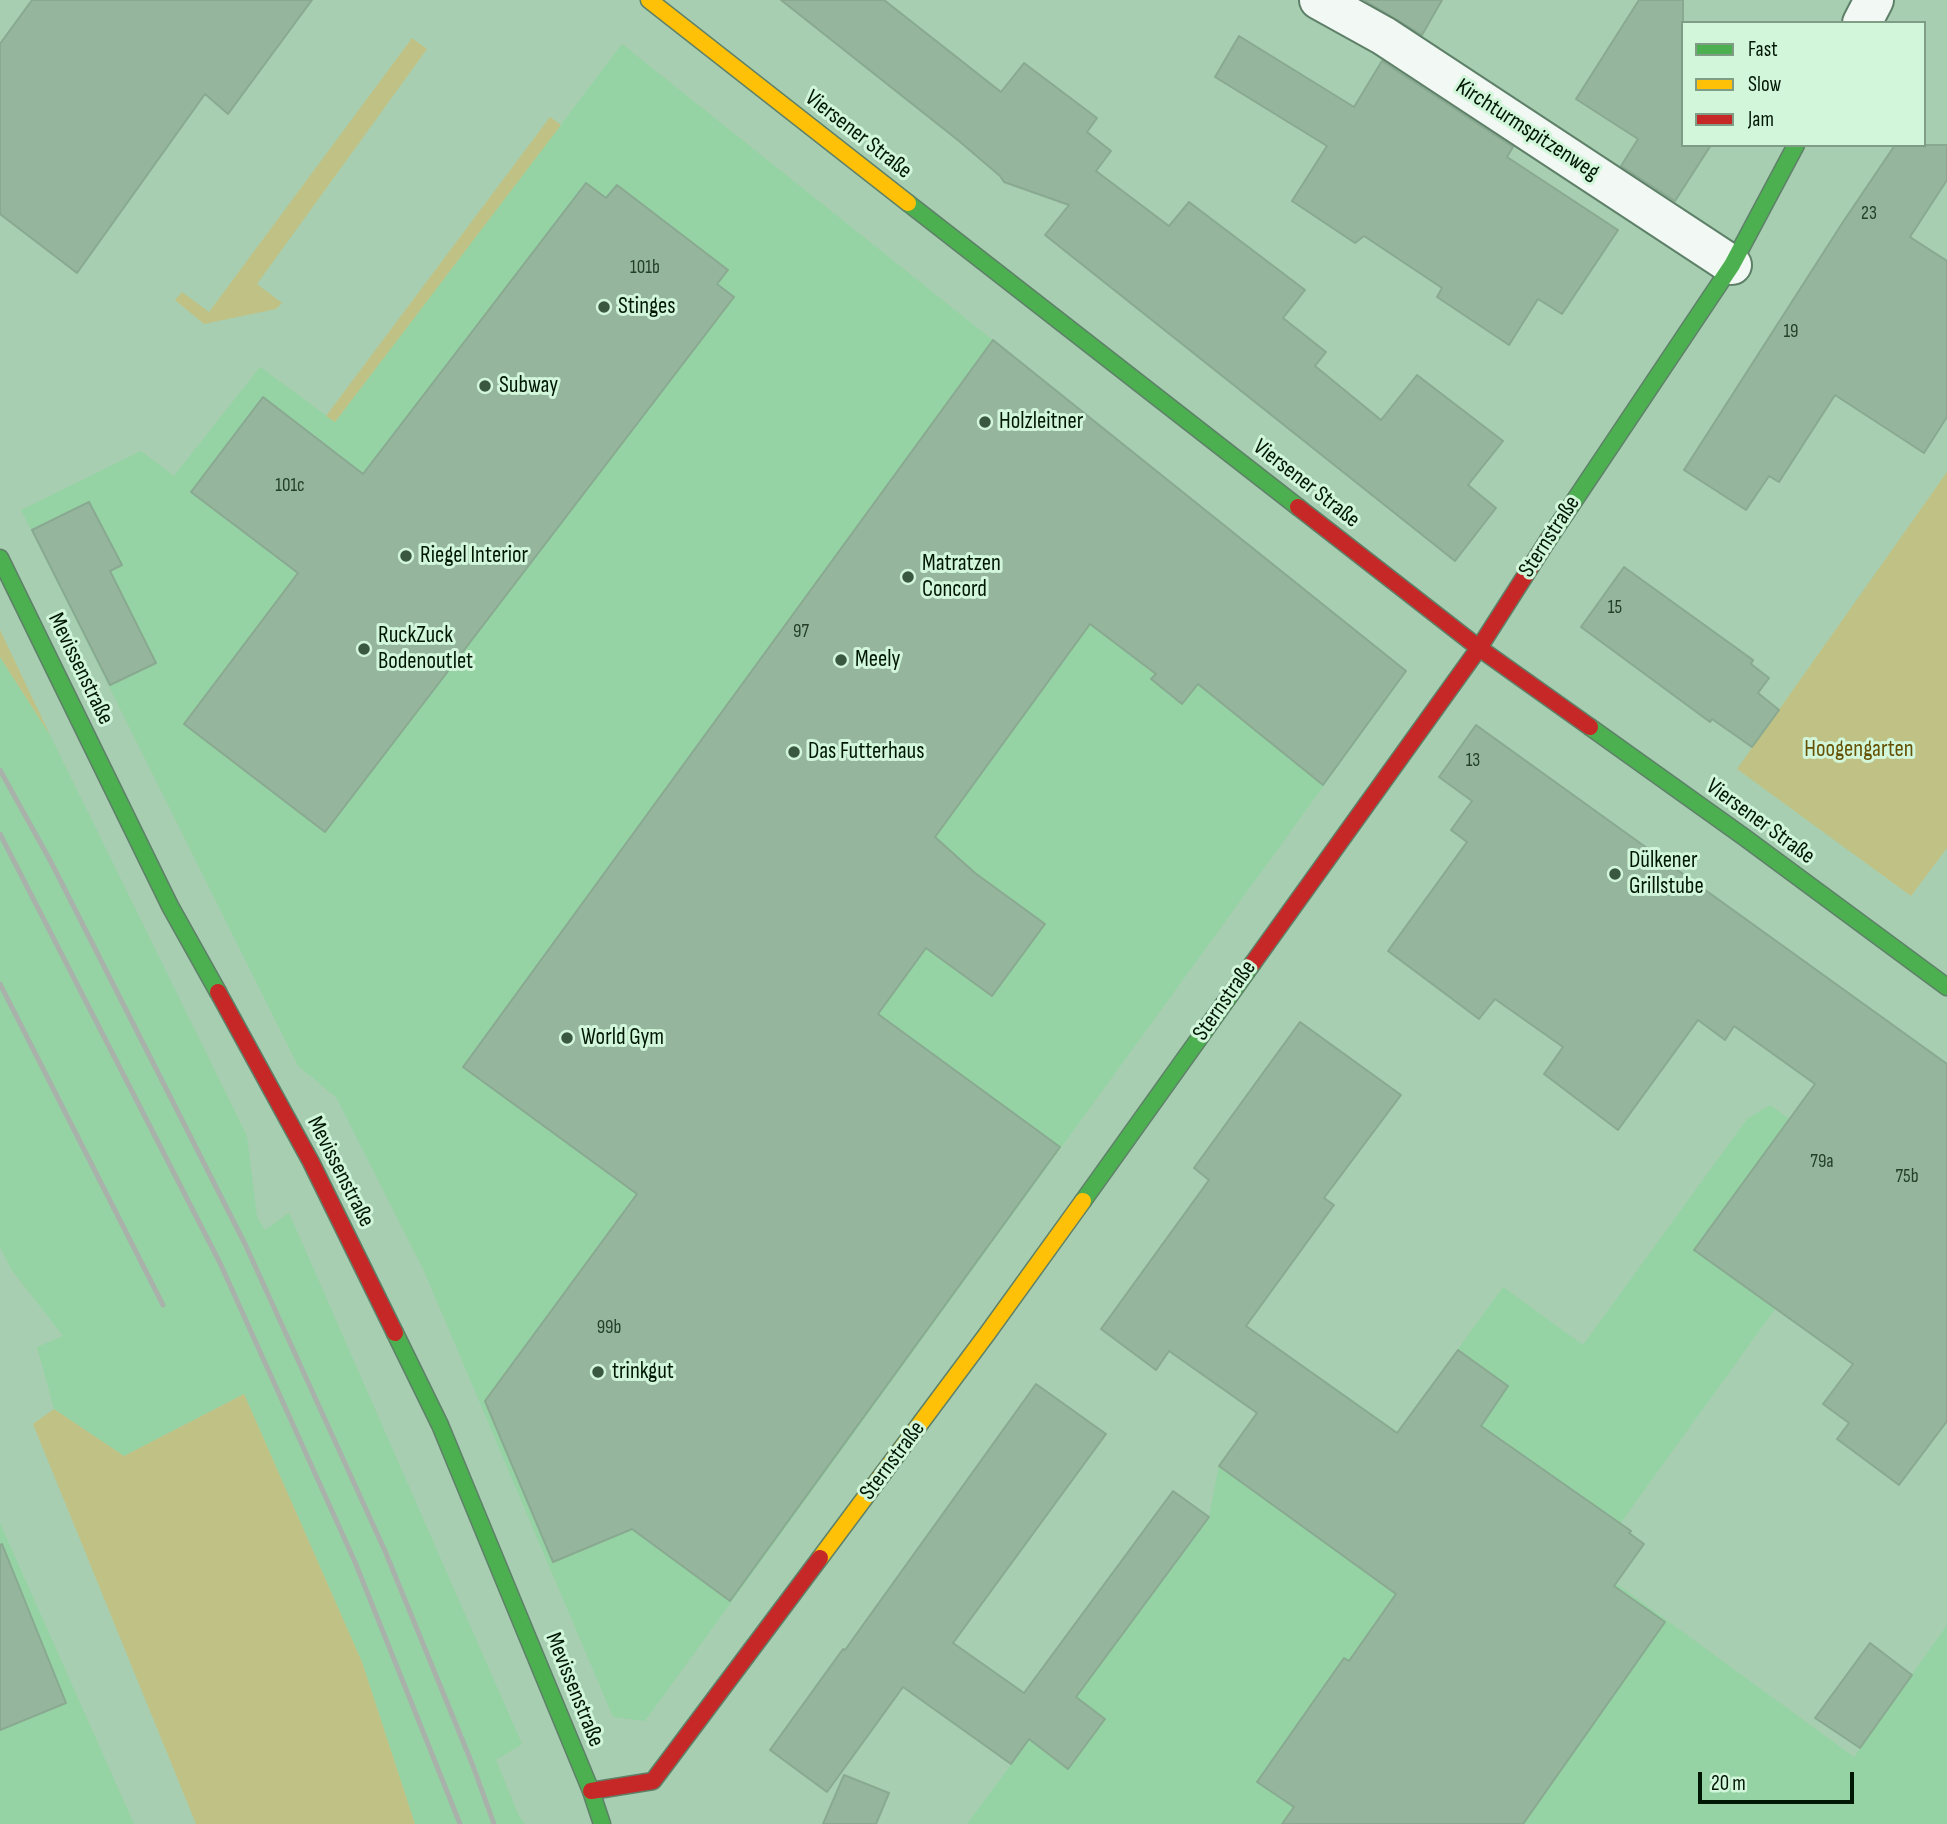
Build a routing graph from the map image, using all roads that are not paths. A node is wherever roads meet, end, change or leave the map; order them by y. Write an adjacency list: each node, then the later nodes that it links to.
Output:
1 (649, 0): 8 (street, Viersener Straße)
2 (1319, 0): 6 (street, Kirchturmspitzenweg)
3 (1874, 0): 4 (street)
4 (1863, 21)
5 (1795, 147): 6 (street, Sternstraße)
6 (1732, 265): 8 (street, Sternstraße)
7 (0, 558): 10 (street, Mevissenstraße)
8 (1479, 648): 9 (street, Viersener Straße); 10 (street, Sternstraße)
9 (1947, 987)
10 (592, 1791): 11 (street, Mevissenstraße)
11 (602, 1824)

